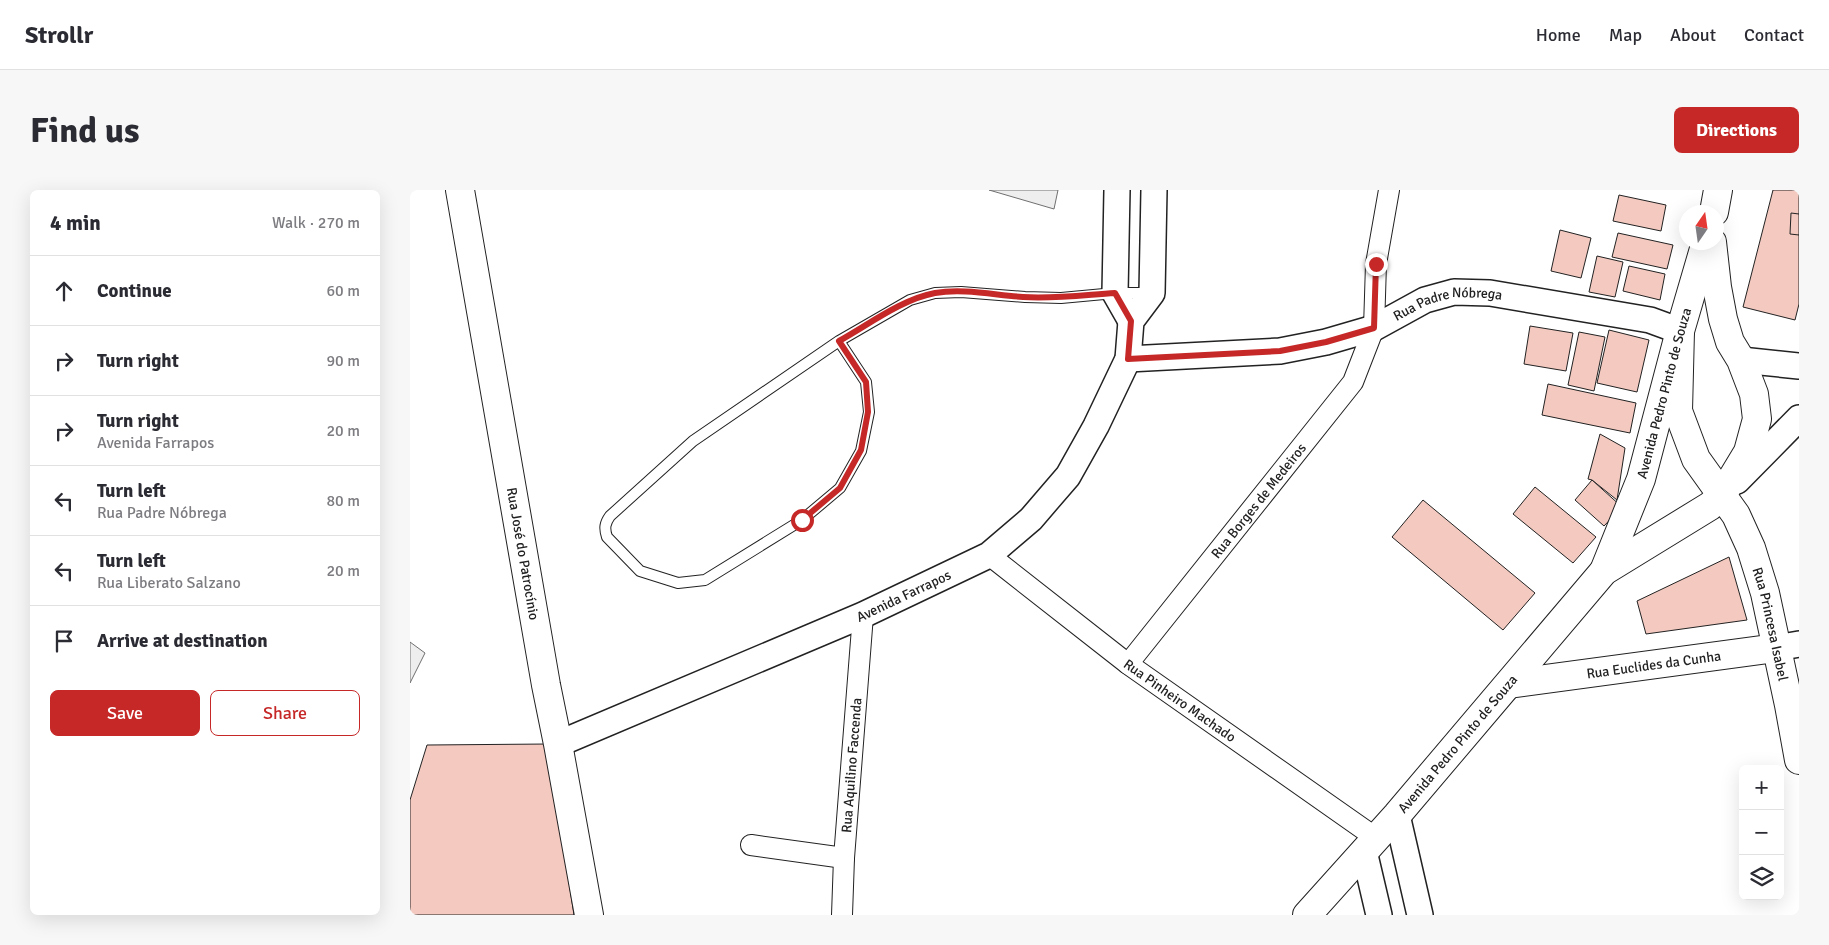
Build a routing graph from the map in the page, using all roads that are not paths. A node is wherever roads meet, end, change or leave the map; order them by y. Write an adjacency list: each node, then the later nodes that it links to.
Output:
1 (460, 190): 26 (main road, Rua José do Patrocínio)
2 (1116, 190): 9 (street)
3 (1154, 190): 10 (street)
4 (1389, 190): 12 (street)
5 (1718, 190): 6 (main road)
6 (1715, 205)
7 (1704, 250): 13 (main road, Avenida Pedro Pinto de Souza)
8 (1713, 250): 16 (main road)
9 (1115, 293): 10 (lane); 11 (street); 14 (lane)
10 (1152, 293): 11 (street)
11 (1131, 321): 15 (street, Avenida Farrapos)
12 (1374, 328): 13 (street, Rua Padre Nóbrega); 15 (street, Rua Padre Nóbrega); 24 (street, Rua Borges de Medeiros)
13 (1680, 331): 19 (main road, Rua Princesa Isabel); 21 (main road, Avenida Pedro Pinto de Souza)
14 (839, 341): 14 (lane)
15 (1128, 359): 20 (street, Avenida Farrapos)
16 (1741, 360): 17 (street); 19 (main road)
17 (1799, 366)
18 (1799, 418): 19 (street)
19 (1722, 496): 21 (main road, Avenida Pedro Pinto de Souza); 23 (main road, Rua Princesa Isabel)
20 (989, 555): 22 (street, Avenida Farrapos); 24 (street, Rua Pinheiro Machado)
21 (1604, 571): 25 (main road, Avenida Pedro Pinto de Souza)
22 (863, 615): 26 (street, Avenida Farrapos); 31 (street, Rua Aquilino Faccenda)
23 (1788, 646): 25 (main road, Rua Euclides da Cunha); 27 (main road, Rua Princesa Isabel)
24 (1128, 664): 29 (street, Rua Pinheiro Machado)
25 (1509, 684): 28 (main road, Avenida Pedro Pinto de Souza)
26 (558, 744): 32 (main road, Rua José do Patrocínio)
27 (1799, 760)
28 (1397, 815): 29 (main road, Avenida Pedro Pinto de Souza); 36 (street)
29 (1370, 845): 34 (main road, Avenida Pedro Pinto de Souza); 35 (street)
30 (751, 846): 31 (street)
31 (844, 858): 33 (street, Rua Aquilino Faccenda)
32 (589, 915)
33 (842, 915)
34 (1307, 915)
35 (1379, 915)
36 (1420, 915)

